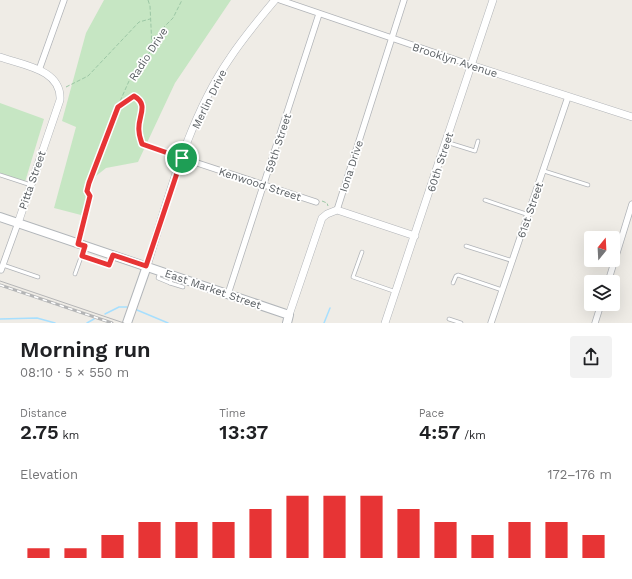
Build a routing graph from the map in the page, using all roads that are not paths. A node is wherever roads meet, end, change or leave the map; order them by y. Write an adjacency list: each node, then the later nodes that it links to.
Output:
1 (64, 0): 10 (street)
2 (275, 0): 15 (street, Merlin Drive)
3 (280, 0): 6 (street, Brooklyn Avenue)
4 (404, 0): 7 (street, Iona Drive)
5 (493, 0): 9 (street, 60th Street)
6 (319, 14): 7 (street, Brooklyn Avenue); 20 (street, 59th Street)
7 (392, 39): 9 (street, Brooklyn Avenue); 25 (street, Iona Drive)
8 (0, 57): 10 (street)
9 (471, 65): 11 (street, Brooklyn Avenue); 14 (street, 60th Street)
10 (39, 70): 18 (street, Pitta Street)
11 (568, 97): 12 (street, Brooklyn Avenue); 16 (street, 61st Street)
12 (632, 118)
13 (478, 141): 14 (lane)
14 (446, 142): 29 (street, 60th Street)
15 (182, 158): 20 (street, Kenwood Street); 36 (street, Merlin Drive)
16 (544, 171): 19 (lane); 26 (street, 61st Street)
17 (0, 175): 18 (lane)
18 (31, 185): 28 (street, Pitta Street)
19 (588, 185)
20 (264, 186): 23 (street, Kenwood Street); 46 (street, 59th Street)
21 (90, 196): 30 (street)
22 (485, 200): 26 (lane)
23 (316, 202)
24 (632, 204): 39 (street)
25 (334, 211): 29 (street); 48 (street, Iona Drive)
26 (529, 215): 35 (street, 61st Street)
27 (0, 217): 28 (main road, East Market Street)
28 (18, 223): 30 (main road, East Market Street); 37 (street, Pitta Street)
29 (415, 236): 45 (street, 60th Street)
30 (82, 245): 33 (main road, East Market Street); 34 (lane)
31 (466, 246): 35 (lane)
32 (362, 252): 45 (lane)
33 (113, 255): 34 (lane); 36 (main road, East Market Street)
34 (82, 256): 38 (lane)
35 (513, 261): 44 (street, 61st Street)
36 (146, 266): 41 (main road, East Market Street); 50 (main road, Merlin Drive)
37 (2, 268): 40 (lane)
38 (75, 274)
39 (610, 275)
40 (38, 276)
41 (171, 279): 43 (lane); 46 (main road, East Market Street)
42 (453, 283): 44 (lane)
43 (183, 287)
44 (502, 290): 53 (street, 61st Street)
45 (396, 292): 51 (street, 60th Street)
46 (228, 294): 48 (main road, East Market Street)
47 (599, 311): 54 (street)
48 (288, 319)
49 (449, 319): 52 (lane)
50 (127, 323)
51 (385, 323)
52 (461, 323)
53 (491, 323)
54 (595, 323)

